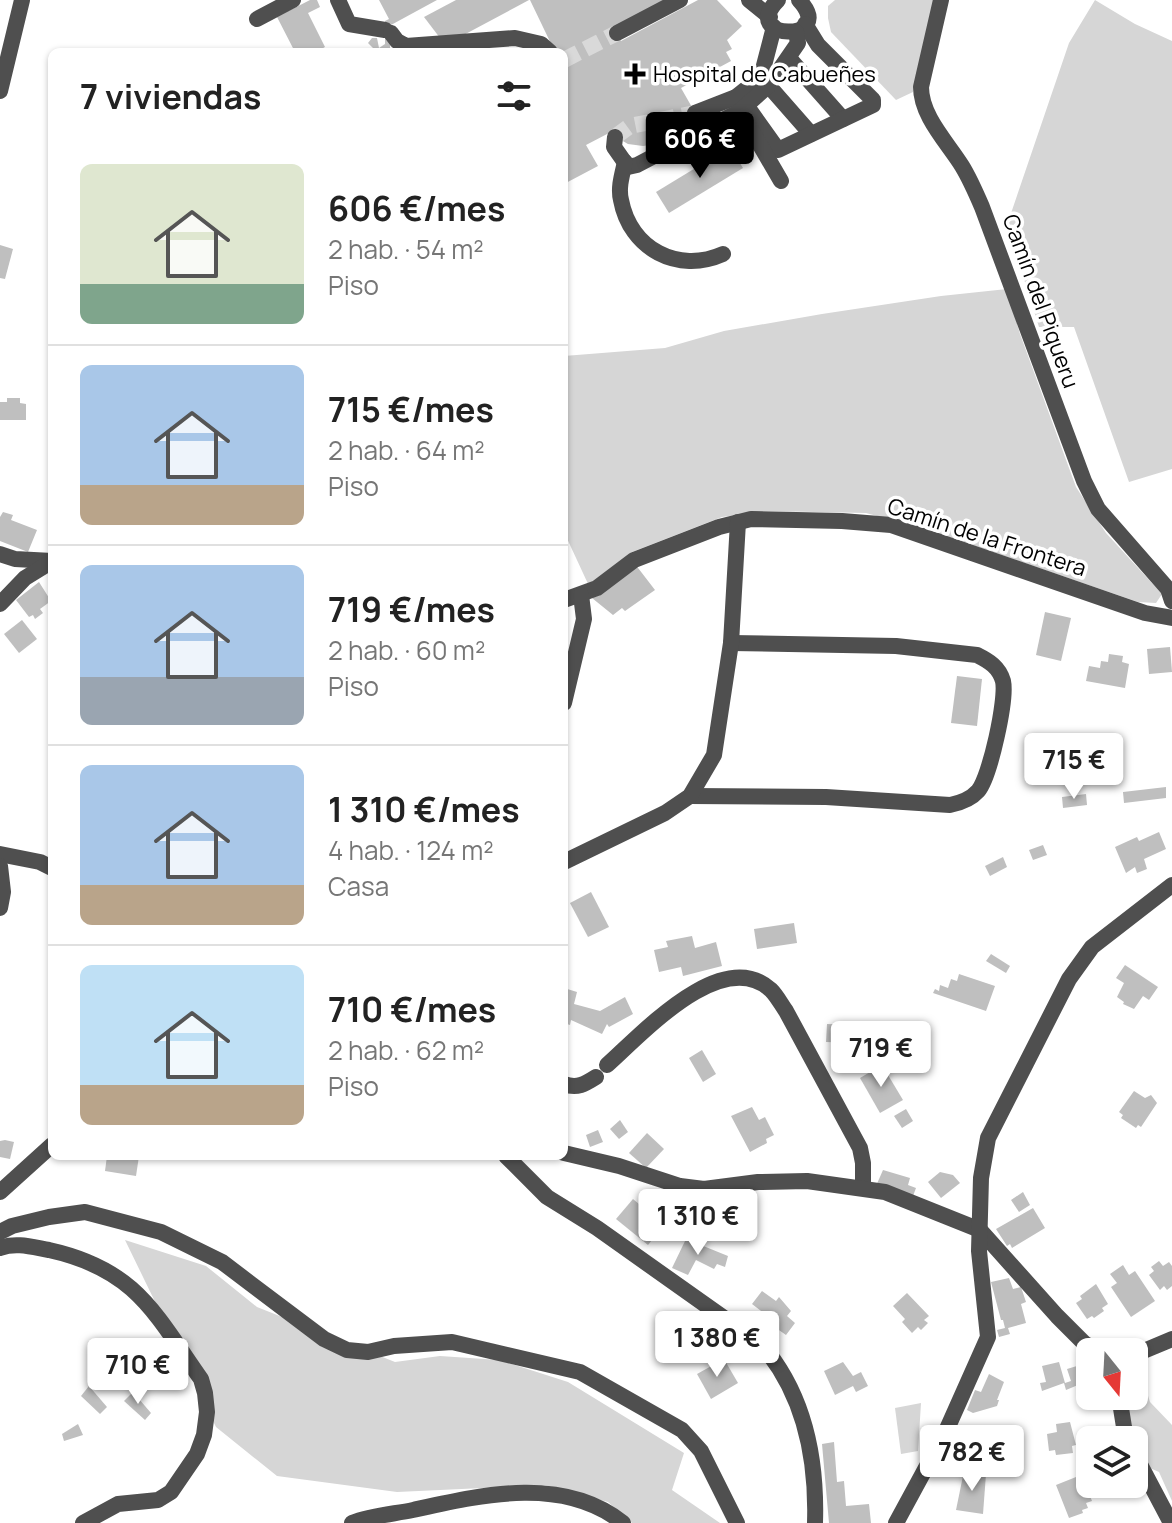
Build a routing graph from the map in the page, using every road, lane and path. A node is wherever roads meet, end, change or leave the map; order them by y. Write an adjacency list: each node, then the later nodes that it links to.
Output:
1 (22, 0): 16 (street)
2 (293, 0): 10 (street)
3 (338, 0): 13 (street)
4 (680, 0): 12 (street)
5 (749, 0): 11 (street)
6 (778, 0): 11 (street)
7 (817, 0): 9 (street)
8 (941, 0): 31 (street, Camín del Piqueru)
9 (802, 18): 11 (street); 14 (street); 19 (street)
10 (257, 19)
11 (772, 22): 15 (street)
12 (617, 33)
13 (546, 48)
14 (789, 58): 15 (street); 19 (street)
15 (765, 81): 17 (street); 20 (street)
16 (0, 91)
17 (741, 104): 18 (street); 20 (street); 22 (street); 23 (street)
18 (695, 113)
19 (843, 119): 20 (street)
20 (811, 134)
21 (615, 137): 22 (street)
22 (625, 162): 24 (street)
23 (781, 181)
24 (723, 254)
25 (738, 522): 29 (street, Camín de la Frontera); 33 (street, Camín de la Frontera); 34 (street)
26 (0, 554): 27 (street)
27 (48, 562)
28 (48, 564): 32 (street)
29 (581, 595): 30 (street, Camín de la Frontera); 35 (street)
30 (568, 599)
31 (1172, 601)
32 (0, 604)
33 (1172, 618)
34 (731, 643): 36 (street); 36 (street)
35 (568, 686)
36 (690, 796): 38 (street)
37 (0, 854): 40 (street)
38 (568, 860)
39 (0, 866): 42 (street)
40 (48, 866)
41 (1172, 885): 49 (street)
42 (0, 908)
43 (568, 1086): 47 (street)
44 (48, 1149): 48 (street)
45 (568, 1154): 47 (street)
46 (510, 1160): 60 (street)
47 (863, 1188): 49 (street)
48 (0, 1192)
49 (980, 1230): 52 (street); 61 (street)
50 (0, 1232): 59 (street)
51 (0, 1248): 56 (street)
52 (1079, 1338)
53 (1172, 1339): 54 (street)
54 (1148, 1349)
55 (1148, 1479): 62 (street)
56 (83, 1523)
57 (352, 1523): 58 (street)
58 (623, 1523)
59 (737, 1523)
60 (815, 1523)
61 (896, 1523)
62 (1171, 1523)

